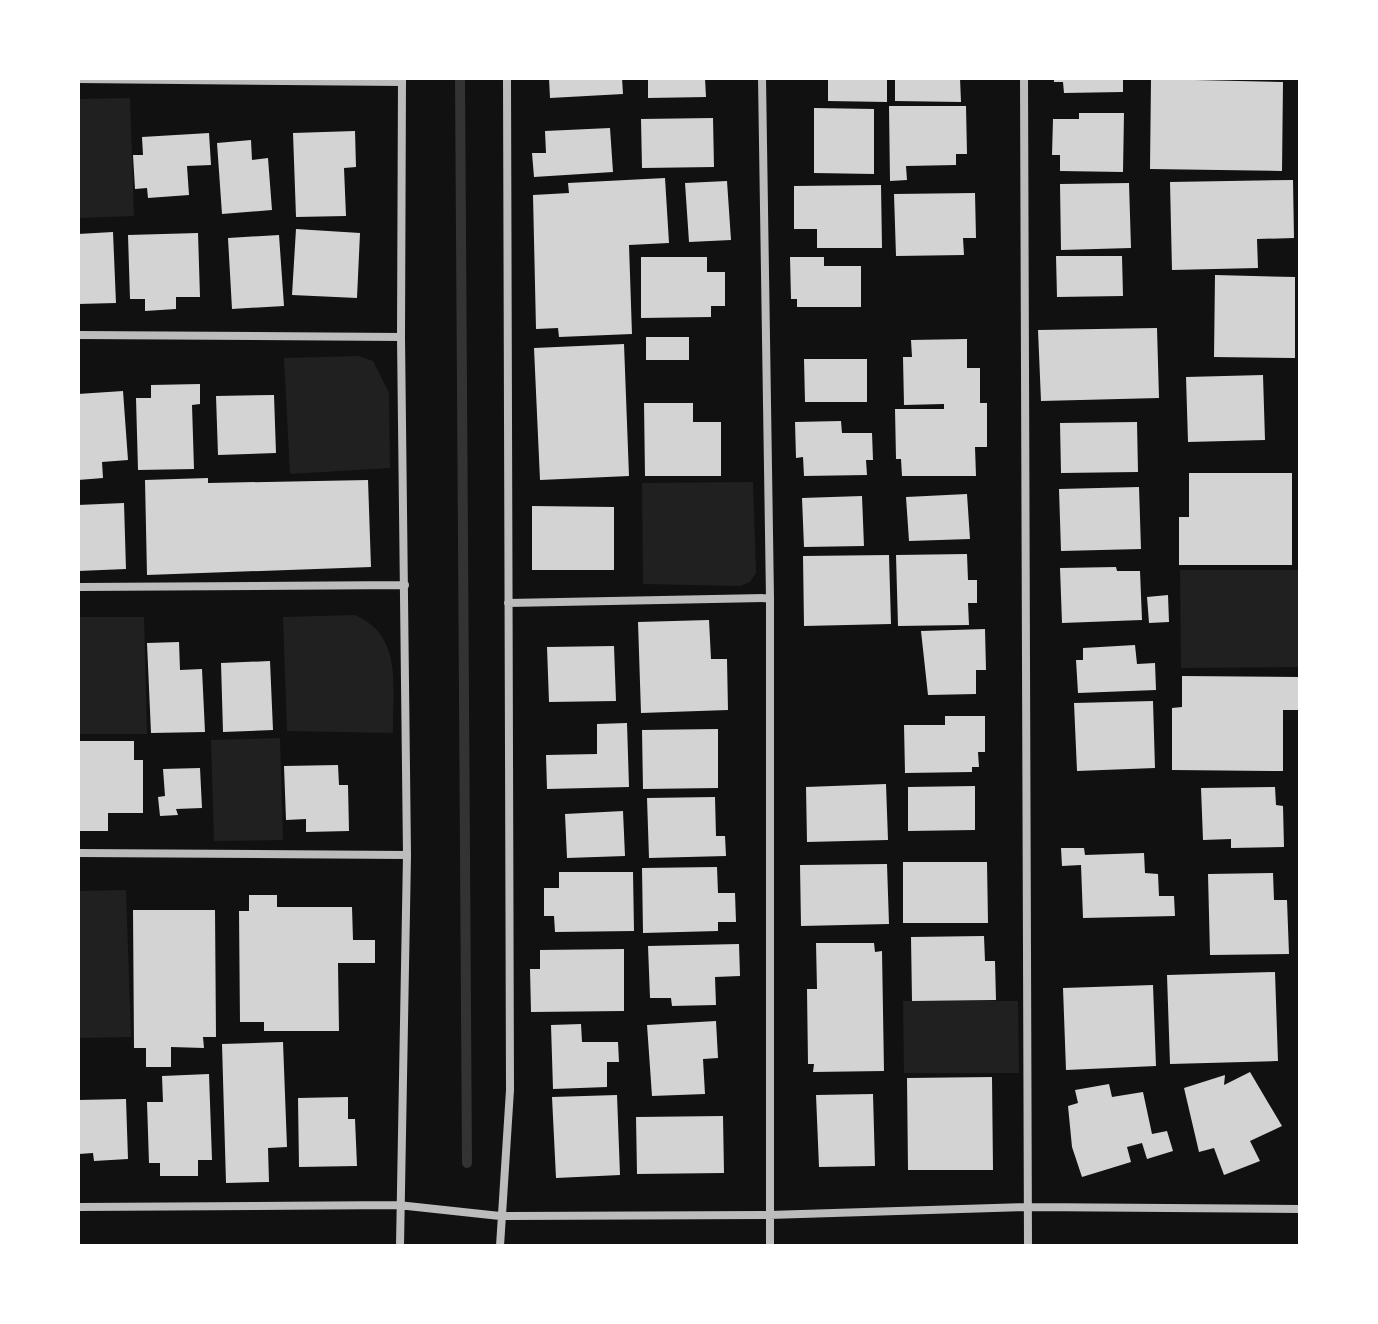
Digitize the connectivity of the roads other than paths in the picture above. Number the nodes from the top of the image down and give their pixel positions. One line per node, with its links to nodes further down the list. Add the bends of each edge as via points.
1 (507, 78): 11 (street)
2 (762, 78): 10 (street)
3 (1024, 78): 16 (street)
4 (78, 79): 5 (street)
5 (402, 80): 7 (street)
6 (78, 335): 7 (street)
7 (401, 337): 8 (street)
8 (405, 585): 9 (street); 13 (street)
9 (78, 587)
10 (770, 598): 11 (street); 18 (street)
11 (508, 603): 19 (street, via 510,1090)
12 (78, 853): 13 (street)
13 (407, 855): 14 (street)
14 (398, 1205): 15 (street); 19 (street); 20 (street)
15 (78, 1207)
16 (1028, 1207): 17 (street); 18 (street); 23 (street)
17 (1300, 1209)
18 (769, 1215): 19 (street); 22 (street)
19 (500, 1216): 21 (street)
20 (400, 1246)
21 (500, 1246)
22 (770, 1246)
23 (1028, 1246)

